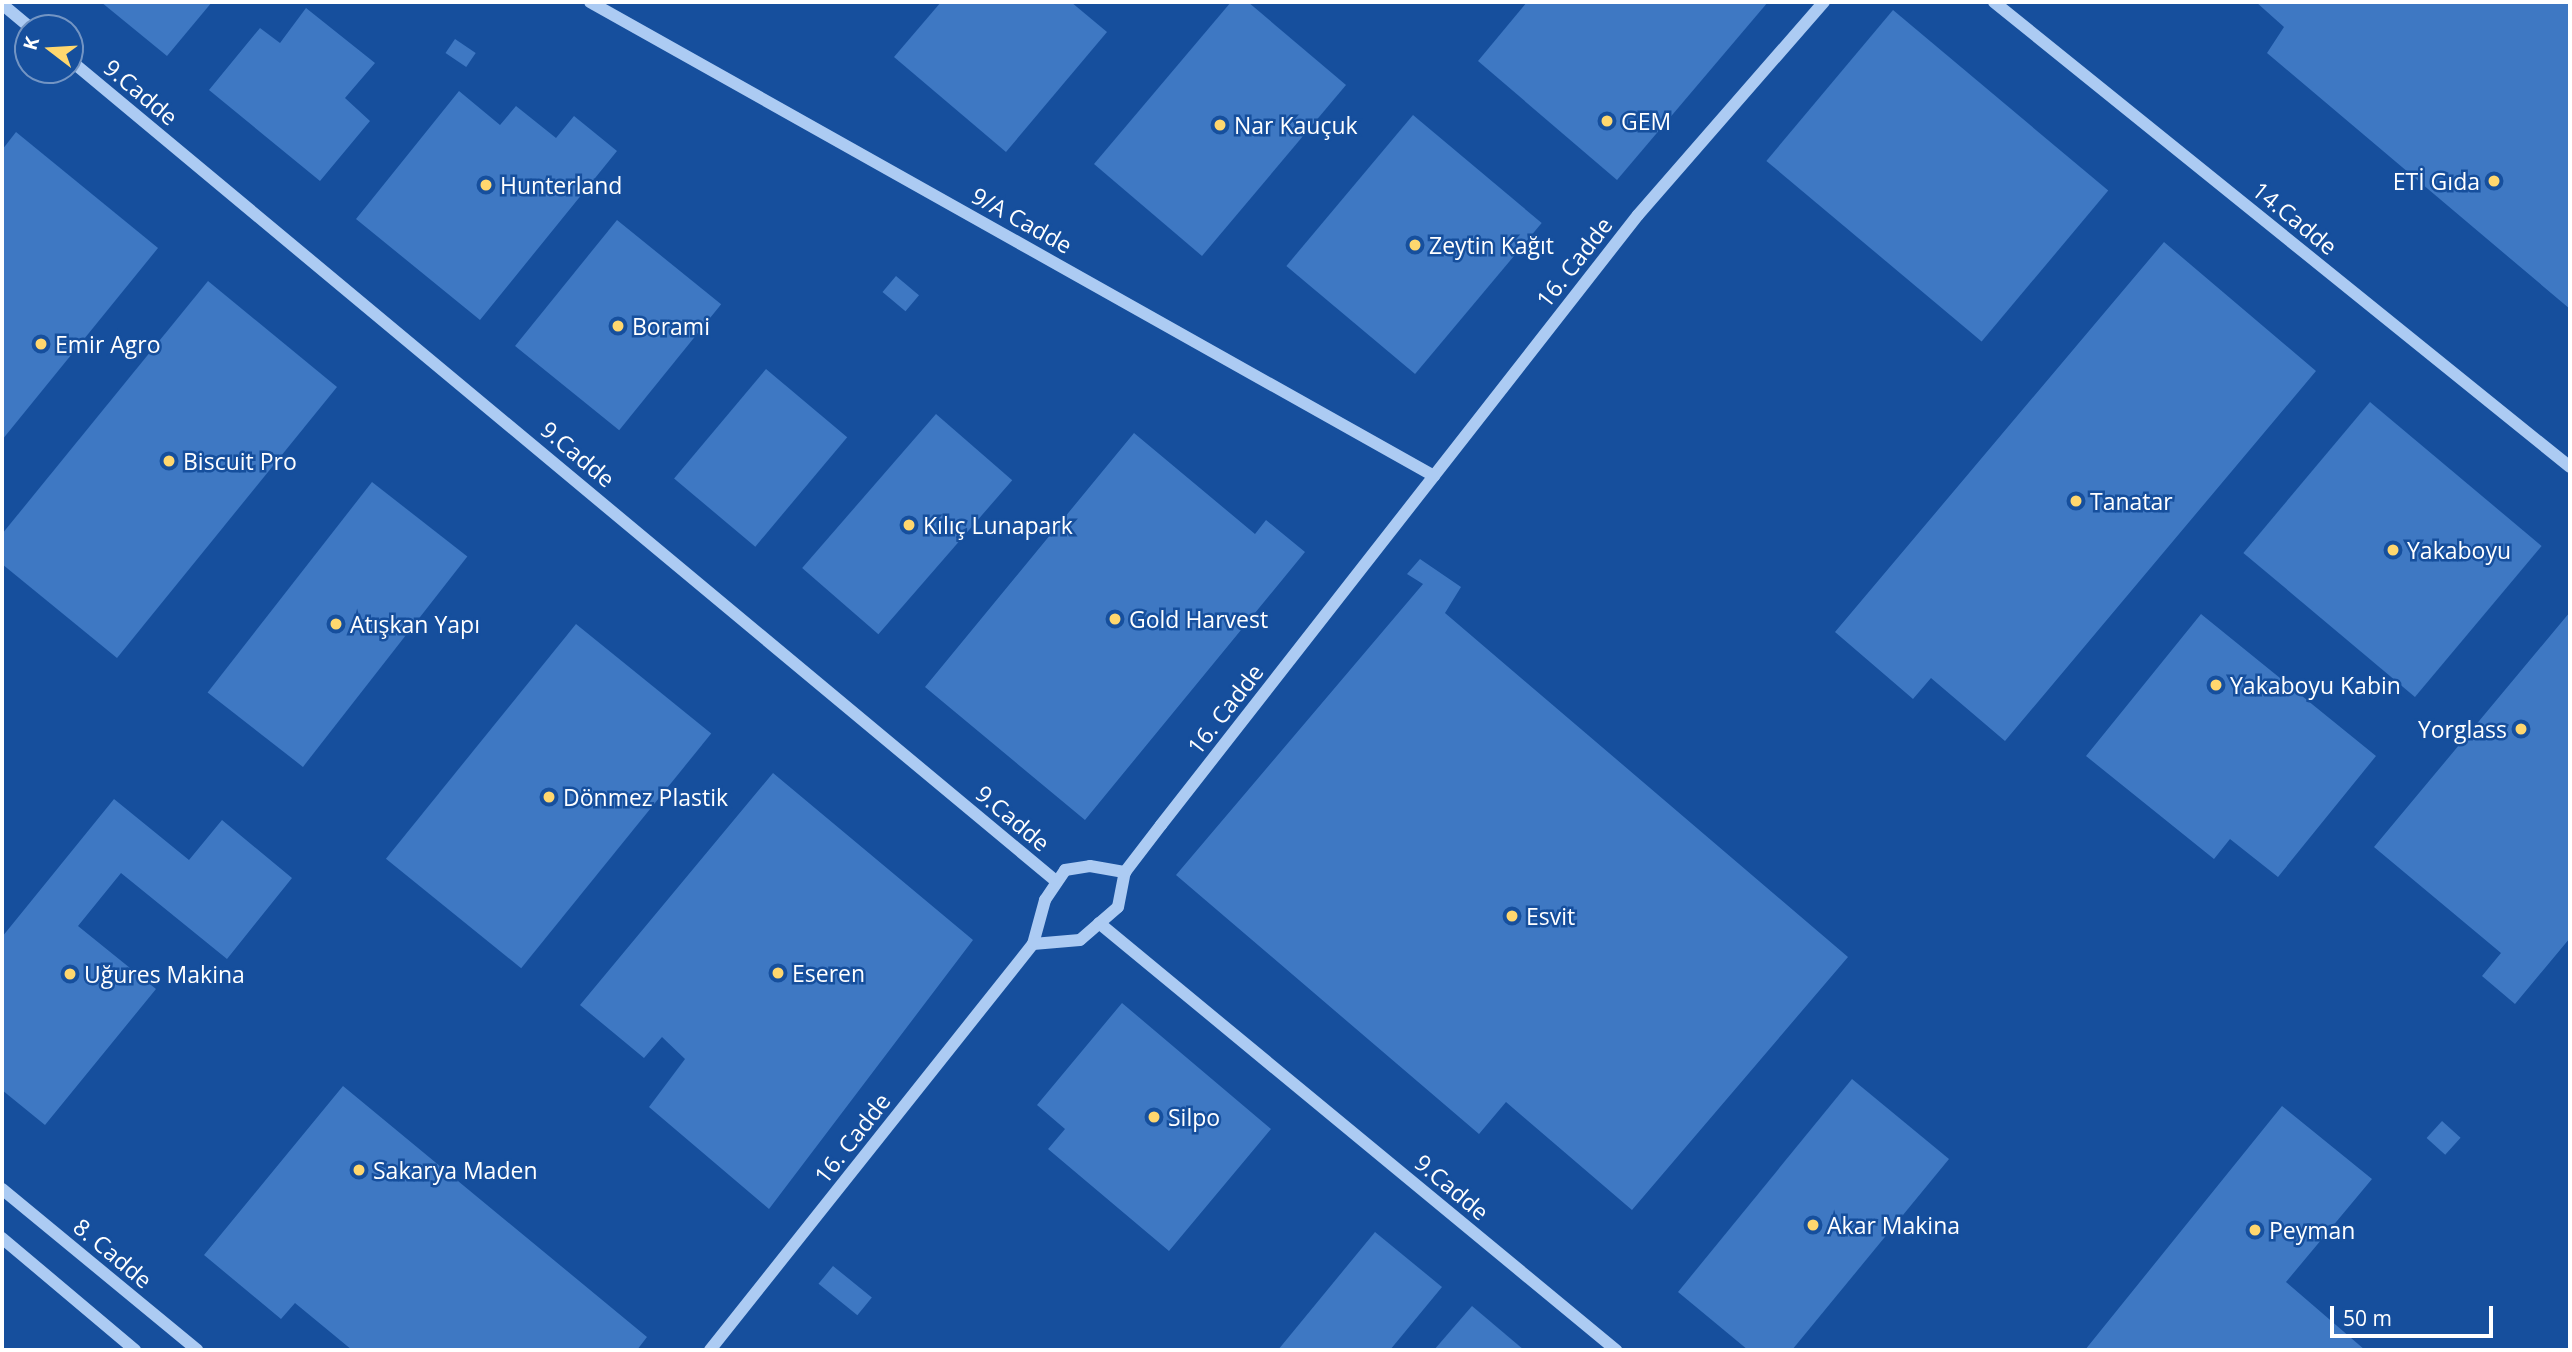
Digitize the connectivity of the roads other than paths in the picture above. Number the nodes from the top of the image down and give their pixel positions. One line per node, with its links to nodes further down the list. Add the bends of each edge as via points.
1 (590, 2): 6 (street, 9/A Cadde)
2 (1824, 2): 6 (street, 16. Cadde, via 1638,215)
3 (1994, 2): 5 (street, 14.Cadde)
4 (84, 72): 8 (street, 9.Cadde)
5 (2570, 467)
6 (1434, 476): 7 (street, 16. Cadde)
7 (1125, 872): 8 (street, via 1090,866 1065,870); 9 (street, 16. Cadde, via 1118,907)
8 (1057, 882): 10 (street, via 1045,900)
9 (1099, 923): 10 (street, 16. Cadde, via 1080,940); 16 (street, 9.Cadde)
10 (1033, 944): 15 (street, 16. Cadde)
11 (2, 1189): 14 (street, 8. Cadde)
12 (2, 1238): 13 (street)
13 (135, 1350)
14 (197, 1350)
15 (710, 1350)
16 (1616, 1350)

